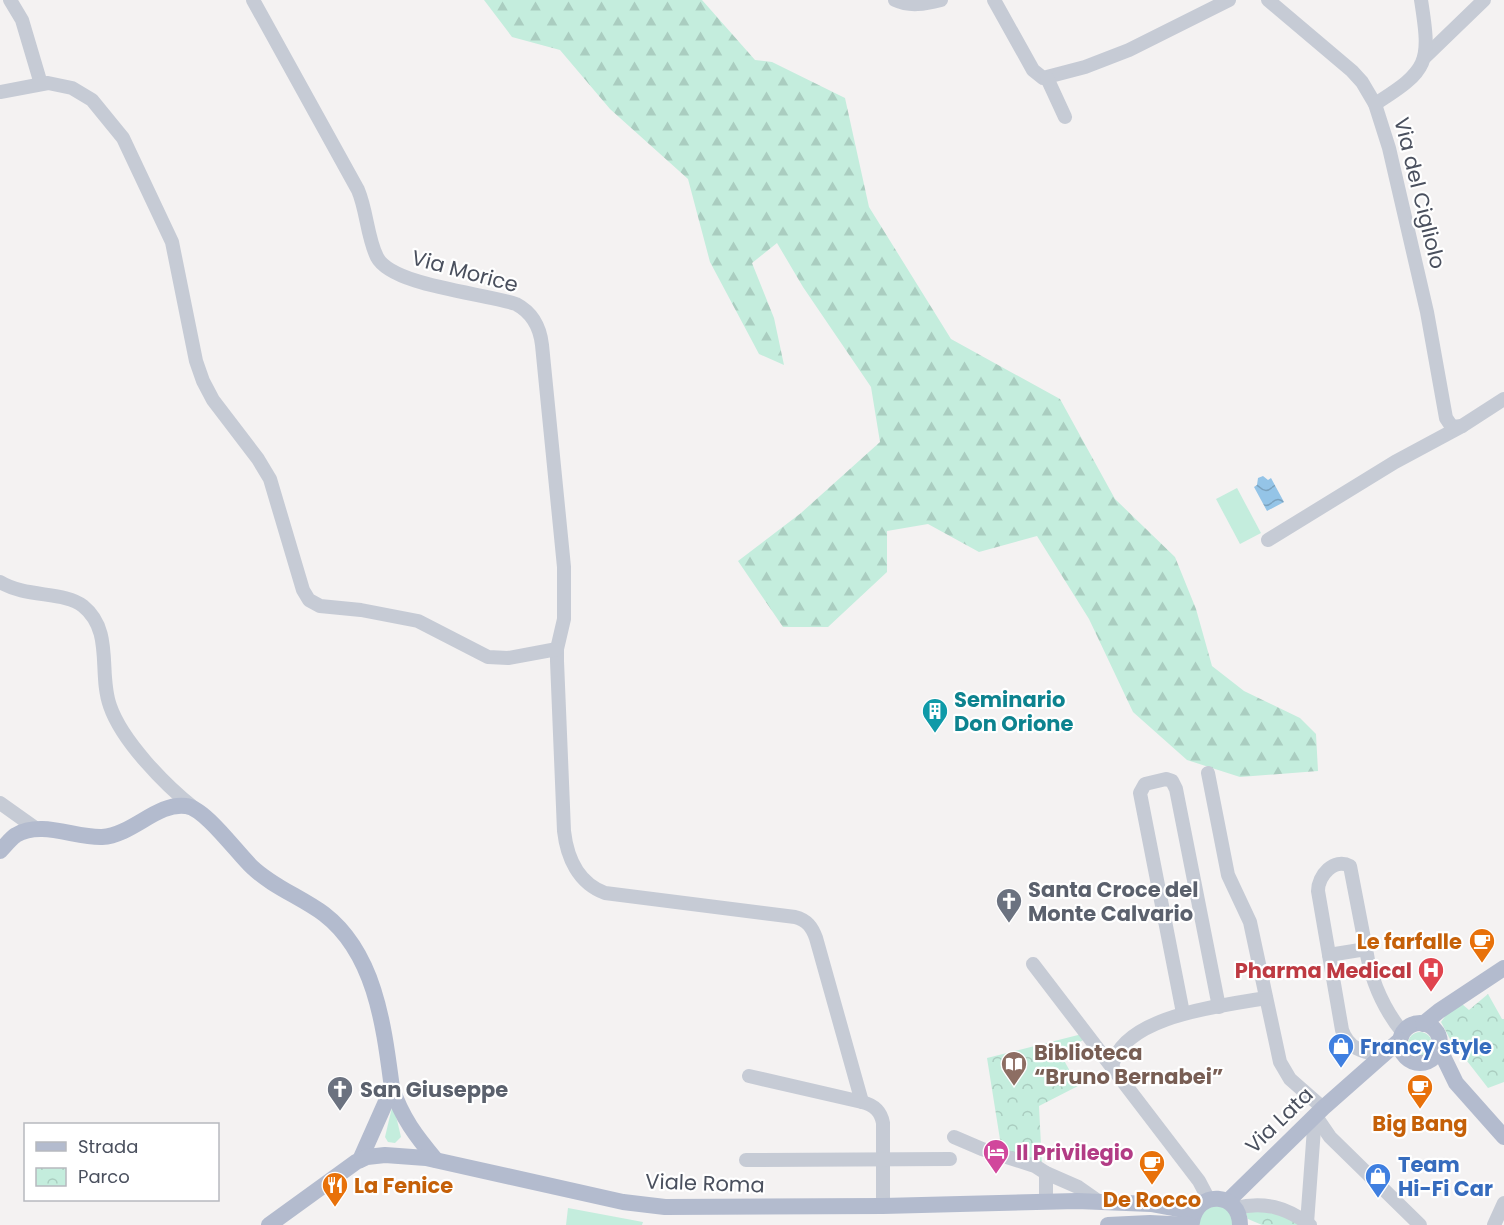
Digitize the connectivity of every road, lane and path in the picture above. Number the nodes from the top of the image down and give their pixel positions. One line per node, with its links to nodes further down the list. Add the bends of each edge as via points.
1 (10, 0): 12 (street, via 22,20)
2 (253, 0): 20 (street, Via Morice, via 358,190 382,265 403,277 516,304 536,322 542,345 564,567 564,619)
3 (895, 0): 4 (street, via 916,4)
4 (941, 0)
5 (994, 0): 11 (street, via 1033,70)
6 (1229, 0): 11 (street, via 1129,50)
7 (1268, 0): 14 (street, Via del Cigliolo, via 1352,71)
8 (1421, 0): 10 (street)
9 (1484, 0): 10 (street)
10 (1425, 57): 14 (street, via 1414,77)
11 (1047, 78): 15 (street)
12 (41, 84): 13 (street); 20 (street, via 60,84 86,95 114,125 130,150 174,249 202,381 270,479 309,600 322,607 365,610 418,621 492,658)
13 (0, 92)
14 (1375, 104): 17 (street, Via del Cigliolo, via 1425,302 1446,418 1452,427)
15 (1065, 117)
16 (1504, 399): 17 (street)
17 (1462, 426): 18 (street)
18 (1268, 540)
19 (0, 582): 23 (street, via 24,592 72,600 89,612 103,641 106,691 116,720 162,781)
20 (557, 649): 43 (street, Via Morice, via 564,831 567,850 577,870 592,887 605,893 806,921 816,938)
21 (1208, 774): 30 (street, via 1227,870 1249,917)
22 (0, 803): 24 (street)
23 (196, 810): 24 (main road, via 185,805 168,808 108,836); 42 (main road, via 256,870 326,916 352,945 368,976 379,1011)
24 (38, 830): 25 (main road, via 20,834)
25 (0, 851)
26 (1366, 949): 27 (street); 27 (street, via 1345,863 1330,868 1318,886); 34 (street, via 1382,1002)
27 (1329, 955): 36 (street, via 1345,1037 1360,1051)
28 (1033, 964): 38 (street)
29 (1504, 968): 33 (main road, via 1446,1006)
30 (1266, 998): 31 (street); 44 (street, via 1284,1071)
31 (1219, 1007): 32 (street); 32 (street, via 1176,789 1172,781 1164,779 1144,784 1140,793)
32 (1183, 1014): 38 (street, via 1162,1020 1126,1041)
33 (1429, 1028): 34 (main road, via 1409,1027); 35 (main road, via 1440,1040)
34 (1402, 1037): 36 (main road, Via Lata); 37 (main road, via 1402,1053)
35 (1439, 1048): 37 (main road, via 1434,1058); 41 (main road)
36 (1383, 1056): 39 (main road, Via Lata)
37 (1418, 1063): 39 (main road, Via Lata, via 1389,1065); 41 (main road)
38 (1112, 1066): 56 (street, via 1199,1181)
39 (1363, 1073): 44 (main road, Via Lata)
40 (749, 1076): 43 (street)
41 (1456, 1083): 48 (main road)
42 (392, 1088): 45 (main road); 46 (main road)
43 (862, 1102): 50 (street, via 875,1107 881,1115)
44 (1319, 1112): 61 (main road, Via Lata); 63 (street); 66 (street, via 1330,1137)
45 (376, 1125): 49 (main road, via 384,1144); 52 (main road)
46 (409, 1126): 49 (main road, via 406,1144); 53 (main road)
47 (954, 1137): 55 (street)
48 (1504, 1137)
49 (395, 1155): 52 (main road, Viale Roma); 53 (main road, Viale Roma)
50 (884, 1159): 51 (street); 54 (street); 59 (street)
51 (950, 1159)
52 (360, 1160): 64 (main road, Viale Roma)
53 (436, 1160): 59 (main road, Viale Roma, via 654,1206)
54 (746, 1160)
55 (1046, 1173): 57 (street); 58 (street)
56 (1209, 1200): 61 (main road, via 1218,1198); 62 (main road, via 1200,1204)
57 (1046, 1201): 58 (main road, Viale Roma); 59 (main road, Viale Roma)
58 (1098, 1201): 62 (main road, Viale Roma, via 1167,1206)
59 (884, 1206)
60 (1503, 1206): 67 (street)
61 (1238, 1215): 63 (street, via 1252,1205 1274,1206)
62 (1192, 1221): 65 (main road)
63 (1309, 1224)
64 (269, 1225)
65 (1108, 1225)
66 (1420, 1225)
67 (1494, 1225)

